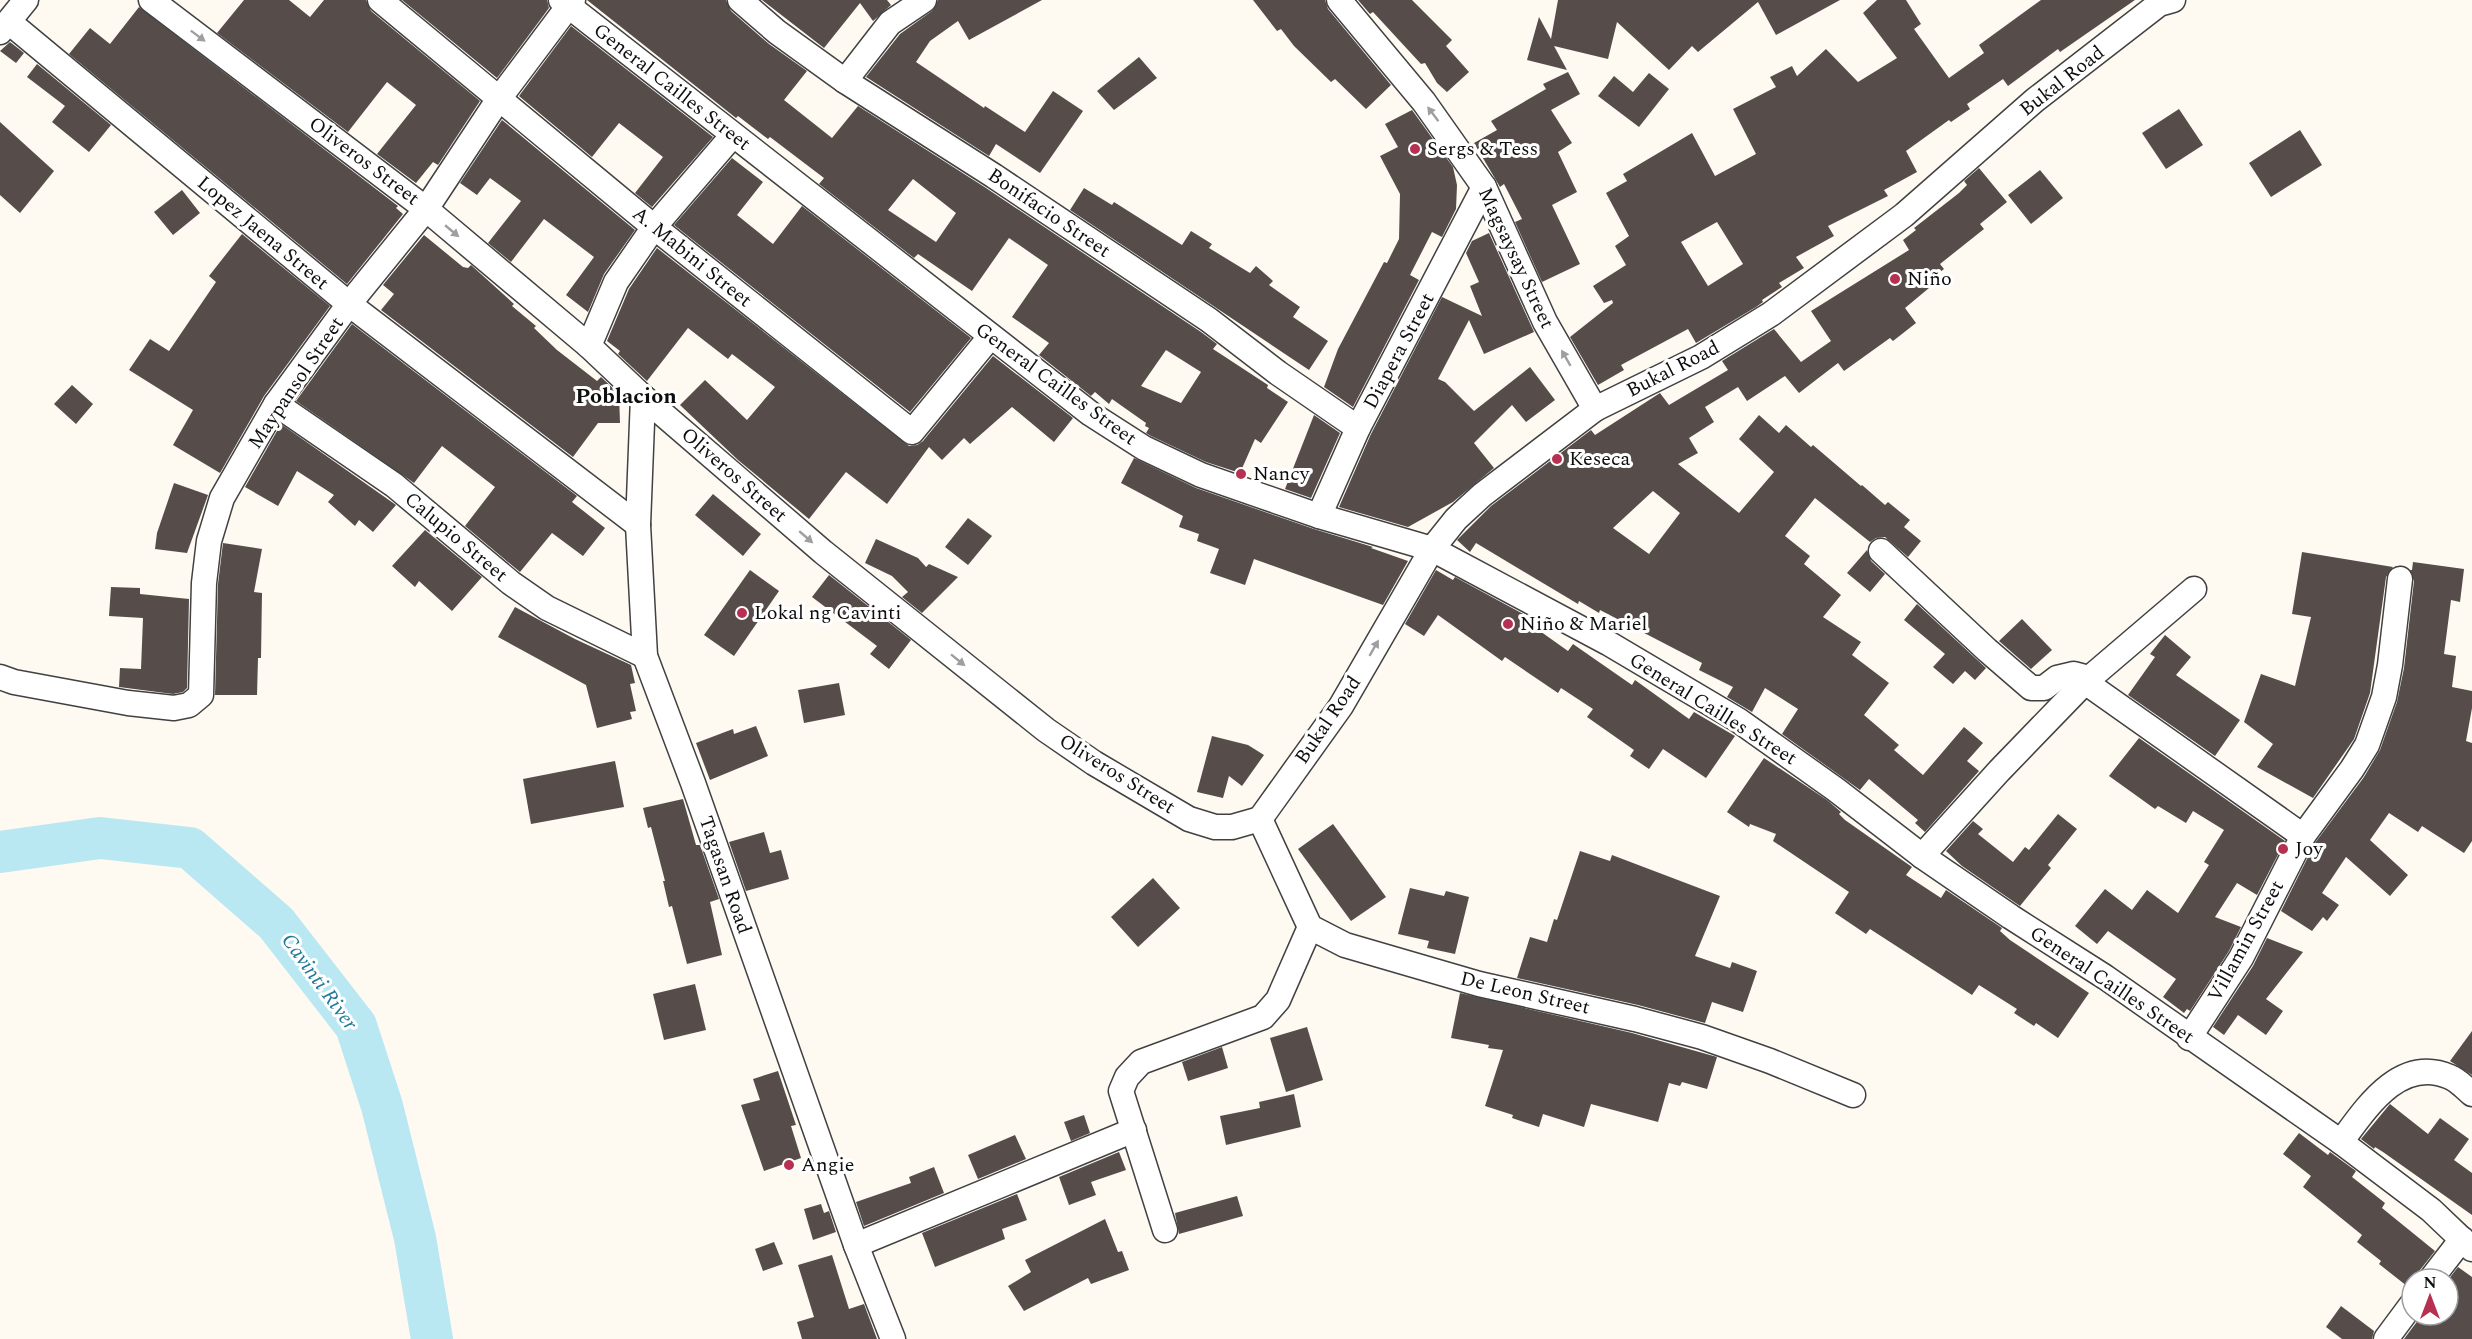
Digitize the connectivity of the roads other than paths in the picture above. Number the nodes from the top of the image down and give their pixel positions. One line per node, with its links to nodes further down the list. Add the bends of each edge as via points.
1 (26, 0): 9 (street)
2 (151, 0): 14 (street, Oliveros Street, one-way to 14)
3 (380, 0): 11 (street, A. Mabini Street)
4 (740, 0): 10 (street, Bonifacio Street)
5 (924, 0): 10 (street, via 890,23)
6 (1339, 0): 13 (street, Magsaysay Street, one-way to 6, via 1424,102)
7 (2162, 1): 21 (street, Bukal Road, via 2035,100 1904,215 1771,314 1701,357)
8 (568, 2): 11 (street, Maypansol Street); 12 (street, General Cailles Street)
9 (4, 27): 16 (street, Lopez Jaena Street)
10 (845, 81): 22 (street, Bonifacio Street, via 1189,307)
11 (498, 99): 14 (street, Maypansol Street); 15 (street, A. Mabini Street)
12 (733, 135): 15 (street); 17 (street, General Cailles Street)
13 (1484, 187): 21 (street, Magsaysay Street, one-way to 13, via 1545,322); 22 (street, Diapera Street)
14 (426, 209): 16 (street, Maypansol Street); 18 (street, Oliveros Street, one-way to 18)
15 (654, 228): 17 (street, A. Mabini Street, via 912,432); 18 (street, via 616,282)
16 (349, 304): 20 (street, Maypansol Street); 24 (street, Lopez Jaena Street)
17 (990, 337): 23 (street, General Cailles Street, via 1091,414 1144,448 1201,475)
18 (589, 346): 19 (street, Oliveros Street)
19 (644, 397): 24 (street, Tagasan Road); 32 (street, Oliveros Street, one-way to 32, via 823,552 1046,730 1094,763 1189,819 1215,827)
20 (276, 404): 29 (street, Calupio Street, via 394,485 511,583 547,608); 30 (street, Maypansol Street, via 222,498 209,541 201,695 189,705 174,708 128,703)
21 (1595, 409): 25 (street, Bukal Road, via 1482,495)
22 (1358, 428): 23 (street, Diapera Street)
23 (1319, 516): 25 (street, General Cailles Street)
24 (638, 525): 29 (street, Tagasan Road)
25 (1432, 549): 32 (street, Bukal Road, one-way to 25, via 1341,706); 34 (street, General Cailles Street, via 1608,643 1738,720)
26 (1881, 551): 31 (street, via 2031,688 2044,688 2057,678 2074,674)
27 (2400, 579): 33 (street, Villamin Street, via 2390,665 2377,720 2352,769)
28 (2194, 589): 31 (street)
29 (645, 656): 43 (street, Tagasan Road)
30 (0, 677)
31 (2087, 680): 33 (street); 34 (street)
32 (1260, 819): 35 (street)
33 (2303, 836): 36 (street, Villamin Street, via 2241,958)
34 (1922, 856): 36 (street, General Cailles Street, via 2105,977)
35 (1310, 927): 38 (street, De Leon Street, via 1345,945 1479,984 1702,1037); 39 (street, via 1278,1000 1263,1017 1141,1062 1127,1077 1121,1091)
36 (2189, 1038): 40 (street, General Cailles Street)
37 (2472, 1094): 40 (street, via 2451,1077 2430,1072 2400,1077 2373,1101)
38 (1853, 1095)
39 (1134, 1131): 41 (street); 43 (street)
40 (2340, 1142): 42 (street, General Cailles Street, via 2431,1210)
41 (1165, 1230)
42 (2467, 1244): 44 (street)
43 (856, 1245): 46 (street, Tagasan Road)
44 (2444, 1267)
45 (2400, 1320): 47 (street)
46 (893, 1339)
47 (2386, 1339)

